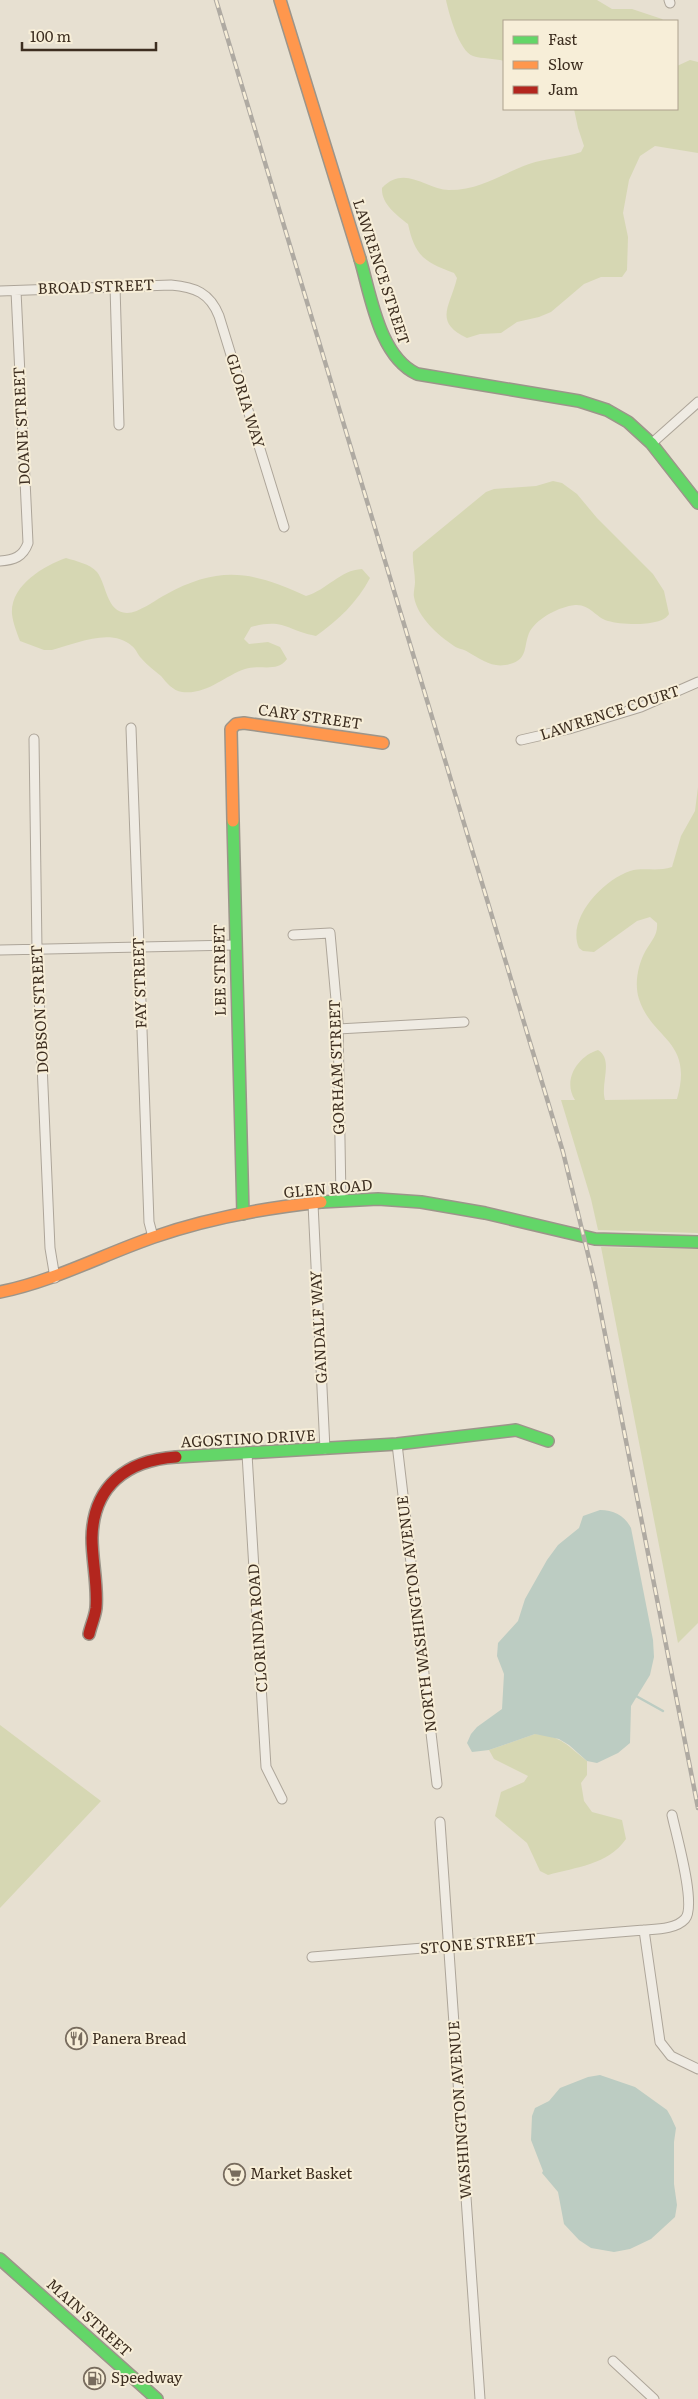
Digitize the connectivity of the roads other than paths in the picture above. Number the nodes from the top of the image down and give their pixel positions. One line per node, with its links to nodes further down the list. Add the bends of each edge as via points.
1 (280, 0): 8 (street, LAWRENCE STREET, via 381,328 398,362 411,372 428,376 600,407 623,419)
2 (115, 286): 3 (street, BROAD STREET); 4 (street, BROAD STREET); 7 (street)
3 (191, 287): 10 (street, GLORIA WAY, via 207,296 218,312)
4 (16, 290): 5 (street, BROAD STREET); 11 (street, DOANE STREET, via 28,535 26,548 16,558)
5 (0, 291)
6 (698, 402): 8 (street)
7 (119, 425)
8 (652, 444): 9 (street, LAWRENCE STREET)
9 (698, 503)
10 (284, 527)
11 (0, 561)
12 (698, 682): 16 (street, LAWRENCE COURT, via 641,707)
13 (234, 726): 17 (street, CARY STREET, via 244,723); 19 (street, LEE STREET, via 230,733)
14 (131, 728): 20 (street, FAY STREET)
15 (34, 739): 21 (street, DOBSON STREET)
16 (521, 740)
17 (383, 743)
18 (293, 935): 24 (street, GORHAM STREET, via 330,933)
19 (235, 944): 20 (street); 27 (street, LEE STREET)
20 (138, 946): 21 (street); 28 (street, FAY STREET, via 149,1222)
21 (37, 949): 22 (street); 30 (street, DOBSON STREET, via 50,1248)
22 (0, 950)
23 (464, 1022): 24 (street)
24 (338, 1029): 25 (street, GORHAM STREET)
25 (341, 1200): 26 (street, GLEN ROAD); 29 (street, GLEN ROAD, via 384,1199 428,1204 584,1237)
26 (313, 1204): 27 (street, GLEN ROAD); 34 (street, GANDALF WAY)
27 (243, 1214): 28 (street, GLEN ROAD)
28 (153, 1237): 30 (street, GLEN ROAD)
29 (698, 1242)
30 (55, 1278): 31 (street, GLEN ROAD)
31 (0, 1292)
32 (548, 1441): 33 (street, AGOSTINO DRIVE, via 516,1430)
33 (397, 1444): 34 (street, AGOSTINO DRIVE); 37 (street, NORTH WASHINGTON AVENUE)
34 (325, 1449): 35 (street, AGOSTINO DRIVE)
35 (247, 1454): 36 (street, AGOSTINO DRIVE, via 151,1460 130,1468 111,1483 98,1503 92,1526 96,1604); 38 (street, CLORINDA ROAD, via 266,1767)
36 (89, 1634)
37 (437, 1784)
38 (282, 1799)
39 (672, 1815): 41 (street, STONE STREET, via 686,1880 688,1913 677,1924)
40 (440, 1822): 42 (street, WASHINGTON AVENUE)
41 (644, 1930): 42 (street, STONE STREET); 44 (street, via 660,2042 670,2056)
42 (448, 1946): 43 (street, STONE STREET); 48 (street, WASHINGTON AVENUE)
43 (312, 1957)
44 (698, 2069)
45 (0, 2259): 47 (street, MAIN STREET)
46 (613, 2361): 49 (street)
47 (157, 2399)
48 (480, 2399)
49 (654, 2399)

